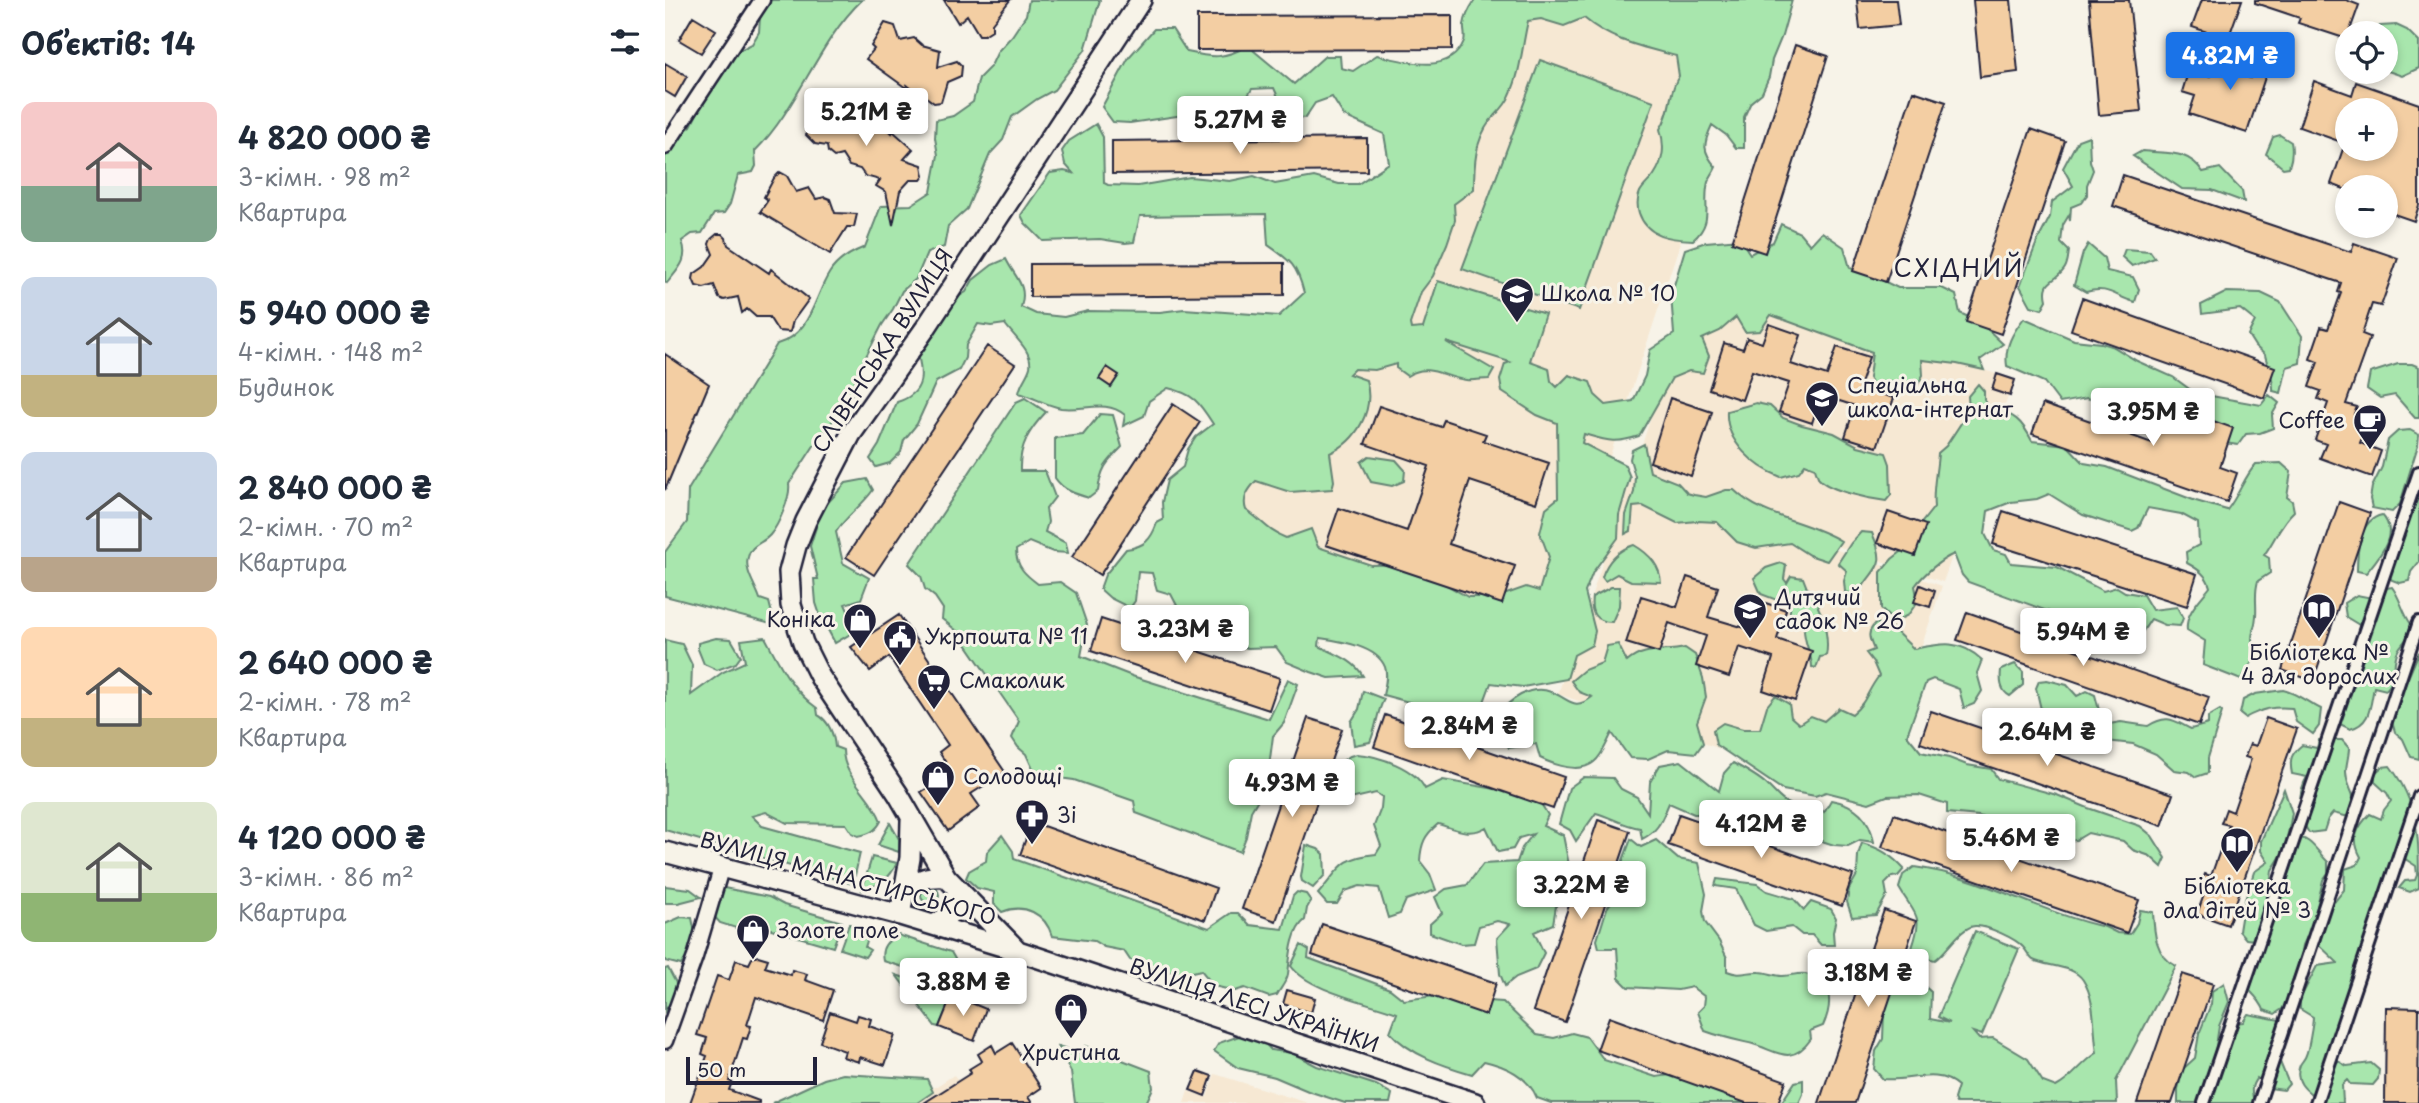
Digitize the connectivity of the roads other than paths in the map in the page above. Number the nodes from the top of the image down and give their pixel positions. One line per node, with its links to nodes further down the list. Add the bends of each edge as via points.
1 (762, 0): 3 (street)
2 (1141, 0): 7 (main road, СЛІВЕНСЬКА ВУЛИЦЯ, via 851,434 796,546 789,572 790,594 803,643)
3 (665, 147)
4 (2419, 472): 17 (street)
5 (2419, 622): 18 (street)
6 (2419, 796): 19 (street)
7 (911, 820): 10 (main road, СЛІВЕНСЬКА ВУЛИЦЯ); 11 (main road, СЛІВЕНСЬКА ВУЛИЦЯ)
8 (665, 852): 9 (main road, ВУЛИЦЯ МАНАСТИРСЬКОГО)
9 (721, 869): 12 (main road, ВУЛИЦЯ МАНАСТИРСЬКОГО); 15 (street)
10 (951, 884): 11 (main road, via 934,876 915,881); 13 (main road, via 957,902 947,919); 14 (main road, СЛІВЕНСЬКА ВУЛИЦЯ)
11 (906, 891): 12 (main road, СЛІВЕНСЬКА ВУЛИЦЯ)
12 (900, 915): 13 (main road, ВУЛИЦЯ МАНАСТИРСЬКОГО)
13 (933, 925): 14 (main road, ВУЛИЦЯ МАНАСТИРСЬКОГО)
14 (1019, 951): 16 (main road, ВУЛИЦЯ ЛЕСІ УКРАЇНКИ)
15 (665, 1041)
16 (1475, 1103)
17 (2204, 1103)
18 (2259, 1103)
19 (2316, 1103)

